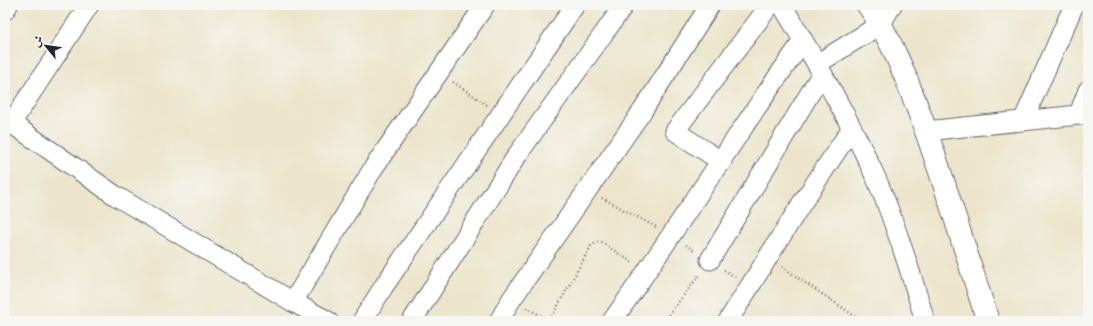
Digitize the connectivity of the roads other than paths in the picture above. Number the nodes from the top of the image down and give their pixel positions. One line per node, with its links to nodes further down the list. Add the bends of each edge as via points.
1 (8, 5): 12 (street)
2 (89, 5): 18 (street)
3 (485, 5): 24 (street, via 374,167)
4 (575, 5): 26 (street)
5 (624, 5): 27 (street, via 518,154)
6 (710, 5): 28 (street, via 643,110)
7 (770, 5): 22 (street, via 675,131)
8 (782, 5): 14 (street)
9 (868, 5): 13 (main road)
10 (892, 5): 13 (street)
11 (1074, 5): 19 (street)
12 (5, 10)
13 (881, 24): 15 (street); 21 (main road, via 899,59)
14 (803, 41): 15 (street); 22 (street)
15 (820, 68): 20 (street); 23 (street)
16 (1088, 90): 17 (street)
17 (1083, 114): 19 (street)
18 (8, 121): 24 (street, via 116,196)
19 (1023, 121): 21 (street)
20 (852, 128): 30 (street); 31 (street, via 886,203 908,261)
21 (926, 132): 32 (main road)
22 (722, 162): 29 (street)
23 (710, 260)
24 (292, 302): 25 (street)
25 (328, 321)
26 (362, 321)
27 (412, 321)
28 (499, 321)
29 (612, 321)
30 (728, 321)
31 (925, 321)
32 (988, 321)

